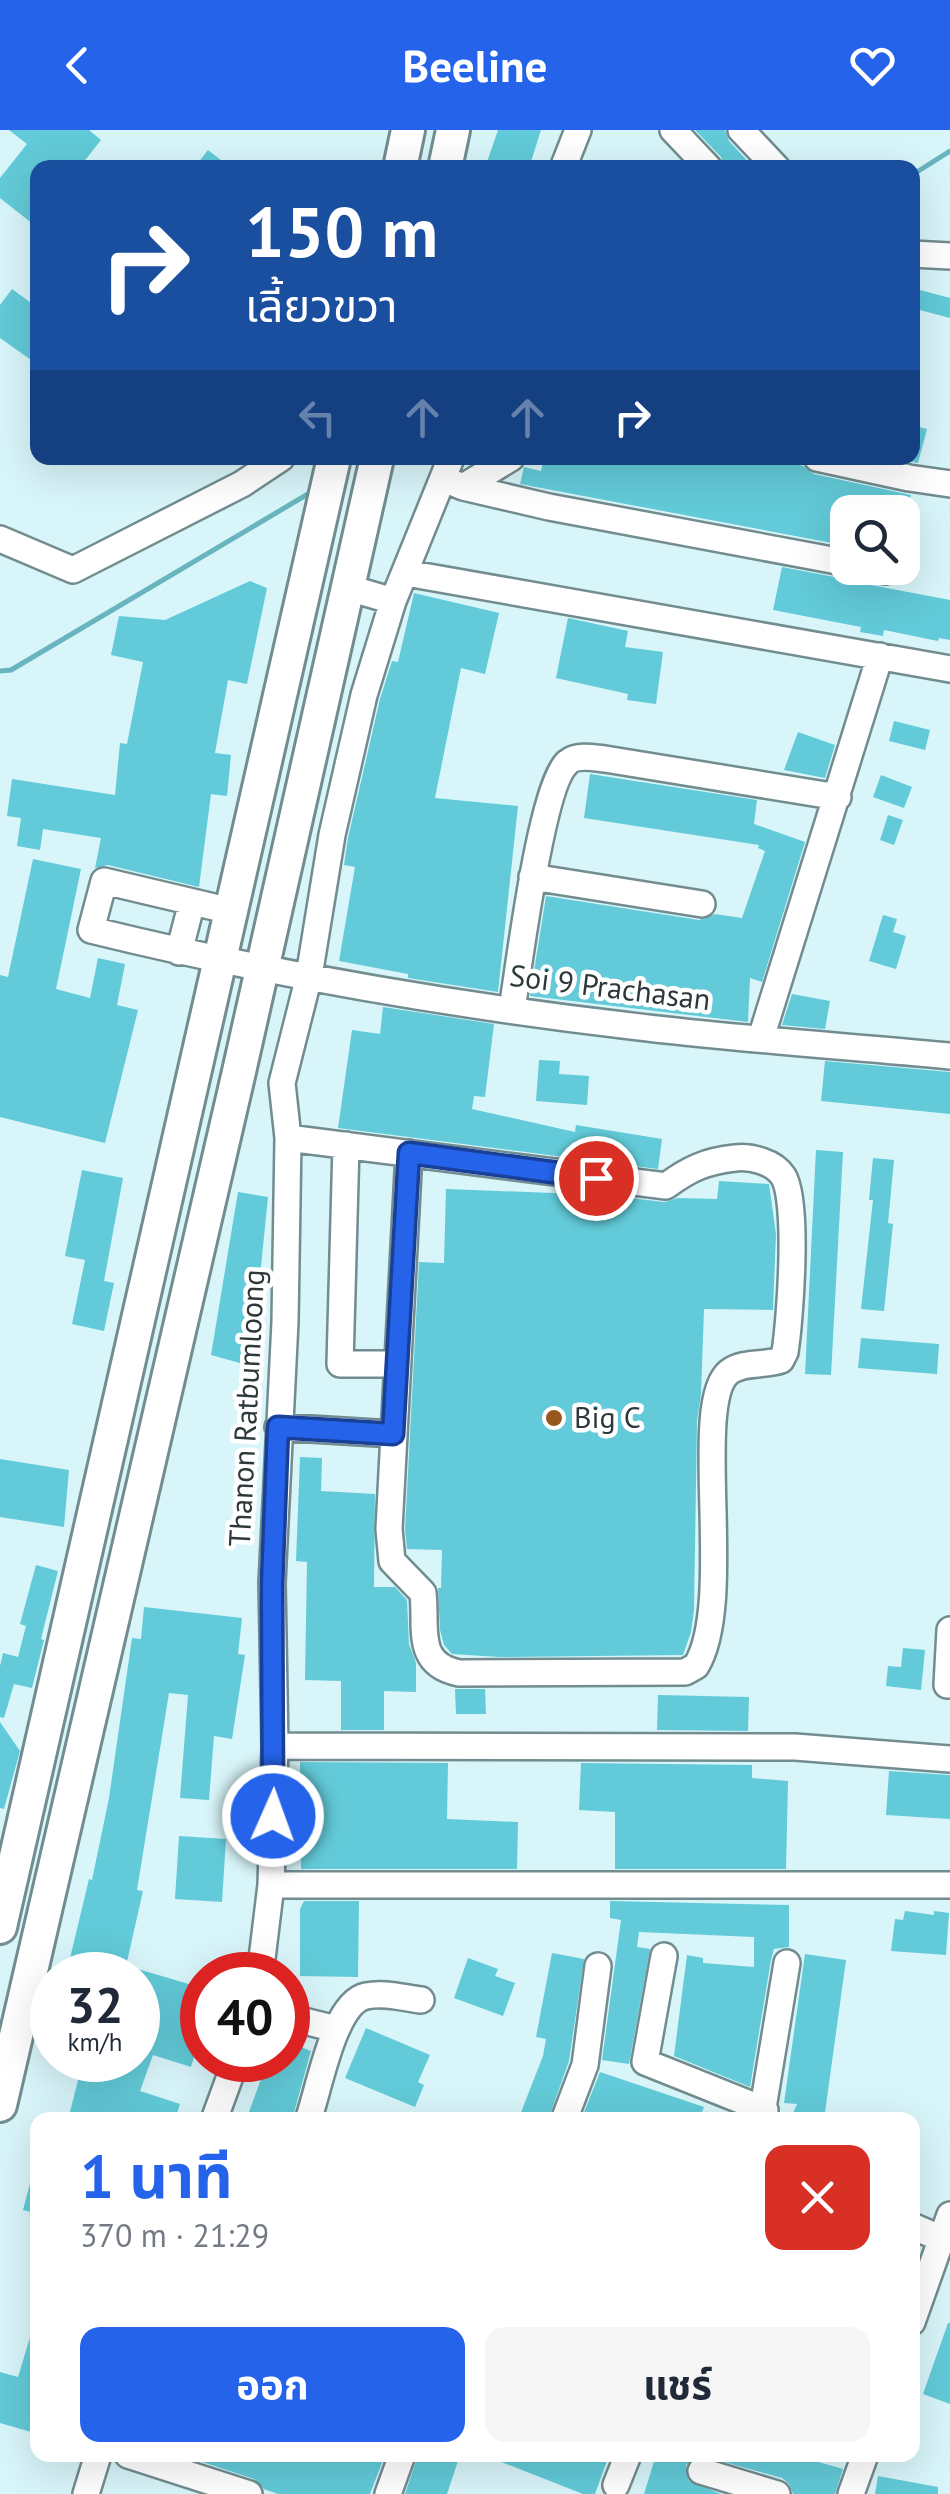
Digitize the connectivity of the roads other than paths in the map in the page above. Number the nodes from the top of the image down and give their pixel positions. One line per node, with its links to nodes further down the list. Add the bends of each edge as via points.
1 (408, 130): 6 (main road)
2 (453, 130): 7 (main road)
3 (578, 130): 8 (street)
4 (672, 130): 9 (street)
5 (741, 130): 10 (street)
6 (402, 160)
7 (447, 160)
8 (566, 160)
9 (701, 160)
10 (769, 160)
11 (920, 254): 12 (street)
12 (950, 256)
13 (270, 465): 20 (street, via 73,570)
14 (332, 465): 35 (main road)
15 (376, 465): 23 (main road)
16 (485, 465): 18 (street)
17 (849, 465): 19 (street)
18 (452, 474): 21 (street, via 548,507); 22 (street)
19 (950, 484)
20 (0, 539)
21 (830, 561)
22 (406, 573): 24 (street); 25 (street)
23 (352, 576): 24 (street); 27 (main road)
24 (393, 600): 28 (street)
25 (880, 656): 26 (street); 29 (street)
26 (950, 669)
27 (327, 687): 28 (street); 30 (main road)
28 (364, 695): 31 (street)
29 (838, 797): 32 (street, via 576,758 560,772); 41 (street)
30 (295, 827): 31 (street); 38 (main road)
31 (332, 834): 39 (street)
32 (532, 876): 34 (street); 40 (street)
33 (192, 902): 35 (street); 36 (street); 36 (street, Soi 9 Prachasan, via 104,881 91,930)
34 (702, 904)
35 (231, 911): 37 (main road)
36 (178, 952): 37 (street, Soi 9 Prachasan)
37 (219, 961): 38 (street, Soi 9 Prachasan); 55 (main road)
38 (263, 968): 39 (street, Soi 9 Prachasan); 43 (main road)
39 (309, 976): 40 (street, Soi 9 Prachasan); 44 (street)
40 (512, 1009): 41 (street, Soi 9 Prachasan)
41 (760, 1038): 42 (street, Soi 9 Prachasan)
42 (950, 1056)
43 (238, 1076): 44 (street); 67 (main road)
44 (282, 1084): 45 (street, Thanon Ratbumloong)
45 (288, 1138): 46 (street); 49 (street, Thanon Ratbumloong)
46 (346, 1145): 47 (street); 48 (street, via 340,1364)
47 (409, 1153): 48 (street); 50 (street, via 666,1186 708,1161 760,1161 782,1175 790,1192 792,1265 781,1360 744,1365 720,1382 712,1450 716,1578 710,1631 696,1666 684,1672 444,1670 426,1649 423,1593 392,1561)
48 (397, 1364): 50 (street)
49 (278, 1427): 50 (street); 53 (street, Thanon Ratbumloong)
50 (393, 1434)
51 (950, 1630): 52 (street)
52 (947, 1686)
53 (275, 1746): 54 (street, via 794,1747); 56 (street, Thanon Ratbumloong)
54 (950, 1759)
55 (7, 1866): 58 (main road)
56 (271, 1885): 57 (street); 59 (street, Thanon Ratbumloong)
57 (950, 1885)
58 (0, 1927)
59 (263, 1952)
60 (664, 1956): 71 (street, via 645,2062)
61 (788, 1962): 72 (street)
62 (598, 1966): 70 (street, via 585,2066)
63 (421, 2000): 65 (street, via 366,1996 345,2010)
64 (310, 2023): 65 (street)
65 (336, 2028): 69 (street)
66 (228, 2082): 68 (street)
67 (0, 2104)
68 (217, 2112)
69 (310, 2112)
70 (567, 2112)
71 (756, 2112)
72 (763, 2112)
73 (920, 2231): 74 (street)
74 (944, 2246): 75 (street)
75 (920, 2303)
76 (96, 2462): 83 (street)
77 (150, 2462): 84 (street)
78 (399, 2462): 85 (street)
79 (625, 2462): 82 (street)
80 (862, 2462): 87 (street)
81 (701, 2471): 86 (street)
82 (616, 2484)
83 (86, 2494)
84 (248, 2494)
85 (388, 2494)
86 (776, 2494)
87 (851, 2494)

